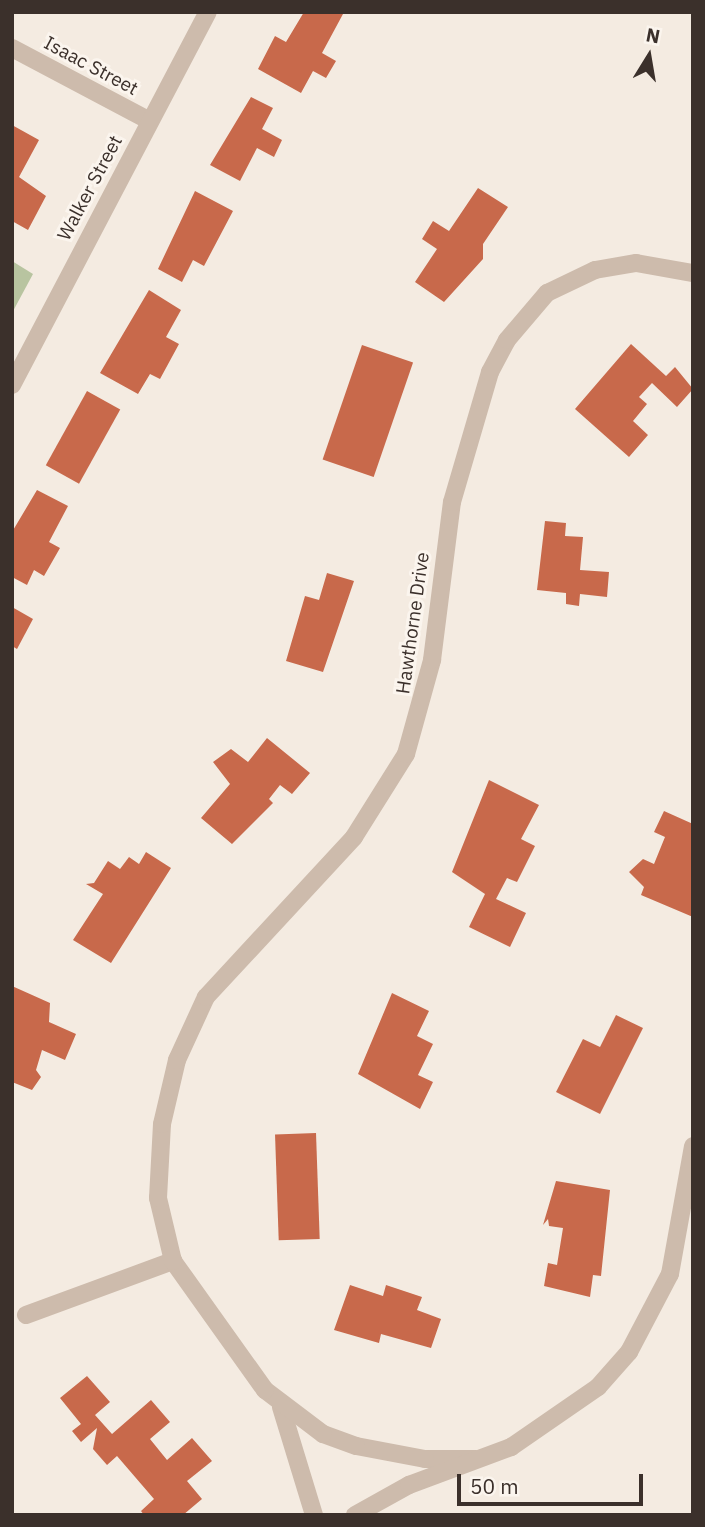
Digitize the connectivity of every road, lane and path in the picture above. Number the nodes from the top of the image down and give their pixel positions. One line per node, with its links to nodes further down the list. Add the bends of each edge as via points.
1 (208, 12): 3 (street, Walker Street)
2 (12, 48): 3 (street, Isaac Street)
3 (150, 121): 5 (street, Walker Street)
4 (693, 273): 7 (street, Hawthorne Drive, via 636,263 595,270 547,293 507,340 490,372 452,502 432,660 406,754 354,837 206,997 177,1060 157,1173)
5 (12, 385)
6 (693, 1146): 10 (street, Hawthorne Drive, via 670,1274 629,1352 590,1394 546,1428)
7 (173, 1261): 8 (street); 9 (street, Hawthorne Drive, via 220,1335)
8 (26, 1315)
9 (281, 1407): 10 (street, Hawthorne Drive, via 323,1434 389,1454); 11 (street, Hawthorne Drive)
10 (476, 1459): 12 (street, Hawthorne Drive)
11 (314, 1515)
12 (355, 1515)

